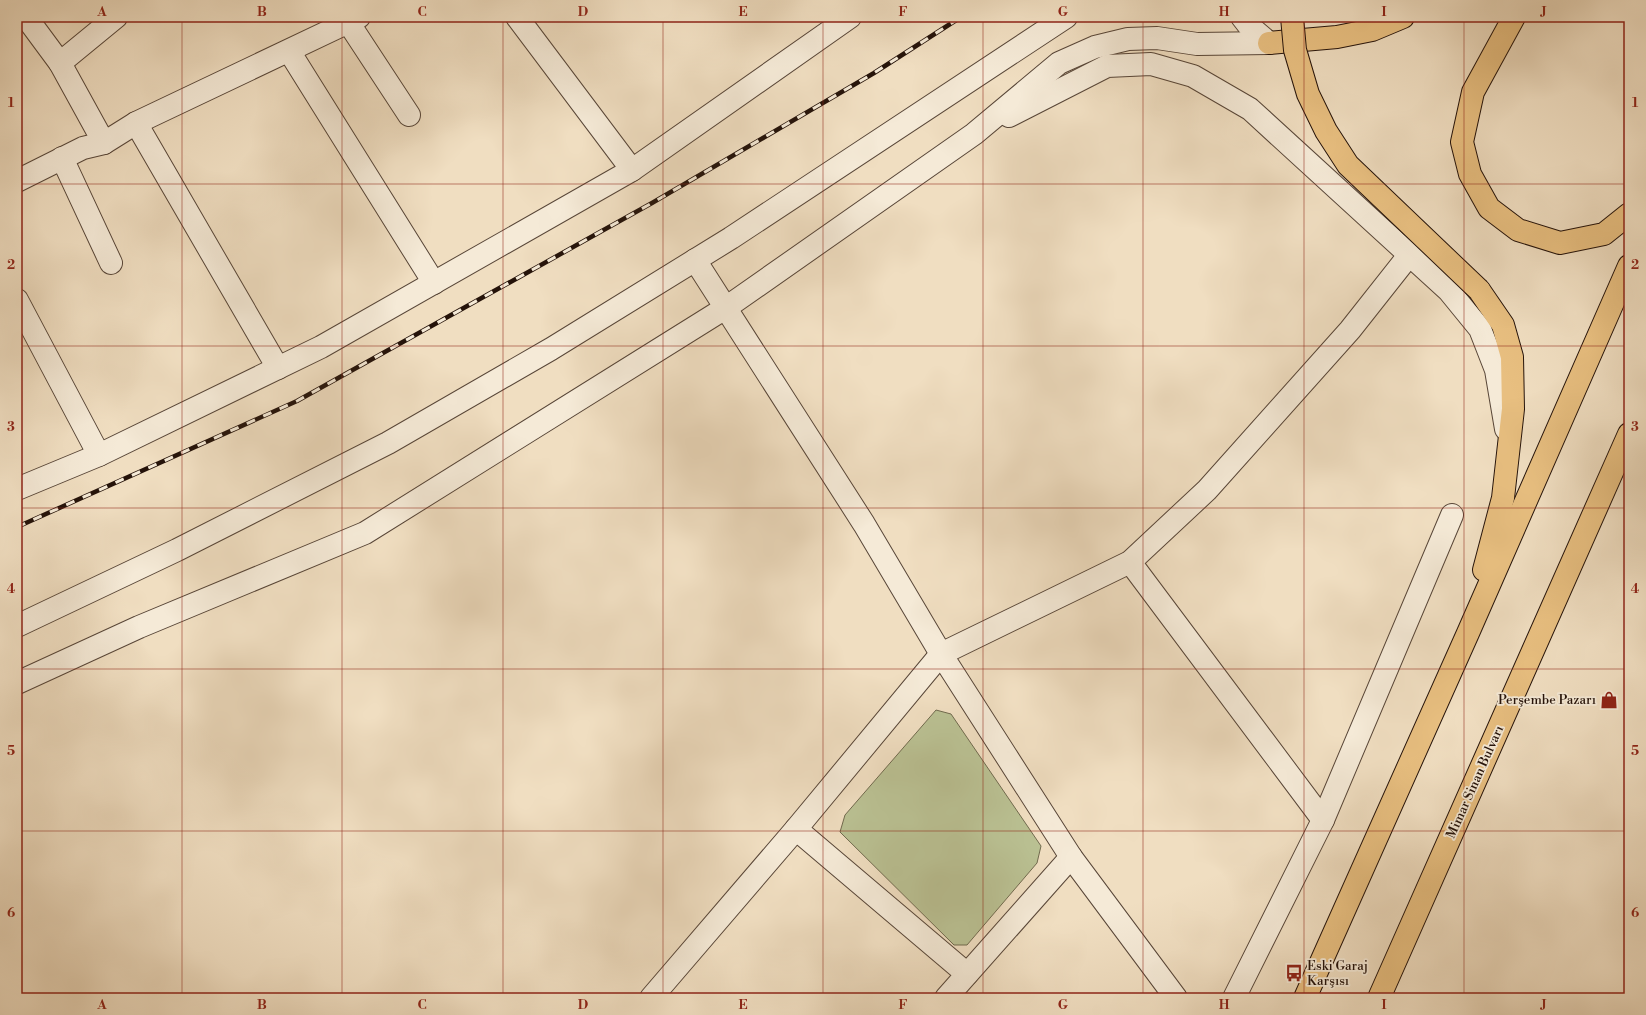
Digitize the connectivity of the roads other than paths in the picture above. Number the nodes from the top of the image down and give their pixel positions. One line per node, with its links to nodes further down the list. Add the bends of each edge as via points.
1 (26, 17): 13 (street)
2 (116, 17): 13 (street)
3 (517, 17): 19 (street)
4 (850, 17): 19 (street)
5 (1066, 17): 23 (street)
6 (1242, 17): 11 (street)
7 (1292, 17): 32 (main road, bridge, via 1296,50 1308,94 1326,131 1348,165 1479,290 1503,325 1512,357 1513,409)
8 (1403, 17): 11 (main road, via 1372,30 1337,37)
9 (1514, 17): 21 (main road, via 1473,92 1462,142 1470,174 1489,208 1518,230 1560,243 1604,234)
10 (353, 20): 12 (street); 14 (street)
11 (1269, 43): 16 (street, via 1197,44 1157,38 1128,39 1095,47 1059,63)
12 (289, 51): 15 (street); 26 (street)
13 (60, 62): 17 (street)
14 (409, 115)
15 (136, 123): 17 (street); 29 (street)
16 (974, 134): 22 (street, via 1107,66 1151,64 1193,76 1250,109); 28 (street)
17 (104, 143): 18 (street, via 83,148)
18 (62, 158): 20 (street); 24 (street)
19 (632, 170): 26 (street)
20 (17, 181)
21 (1629, 214)
22 (1410, 254): 32 (street, via 1449,291 1480,329 1496,370 1504,411); 35 (street, via 1350,330 1207,490)
23 (695, 260): 28 (street); 36 (street, via 551,349 388,443 177,550)
24 (111, 263)
25 (1629, 266): 37 (main road)
26 (434, 283): 29 (street, via 321,347)
27 (19, 307): 31 (street)
28 (727, 307): 38 (street, via 864,524); 39 (street, via 365,533 139,627)
29 (278, 368): 31 (street)
30 (1629, 434): 44 (main road, Mimar Sinan Bulvarı)
31 (99, 455): 33 (street)
32 (1508, 455): 37 (main road, via 1503,498)
33 (17, 489)
34 (1452, 515): 40 (street)
35 (1130, 562): 38 (street); 40 (street)
36 (17, 626)
37 (1468, 633): 49 (main road)
38 (941, 654): 41 (street); 42 (street)
39 (17, 683)
40 (1323, 820): 48 (street)
41 (796, 829): 43 (street); 45 (street)
42 (1071, 857): 43 (street); 47 (street)
43 (967, 974): 46 (street)
44 (1382, 993)
45 (651, 998)
46 (946, 998)
47 (1176, 998)
48 (1234, 998)
49 (1305, 998)

